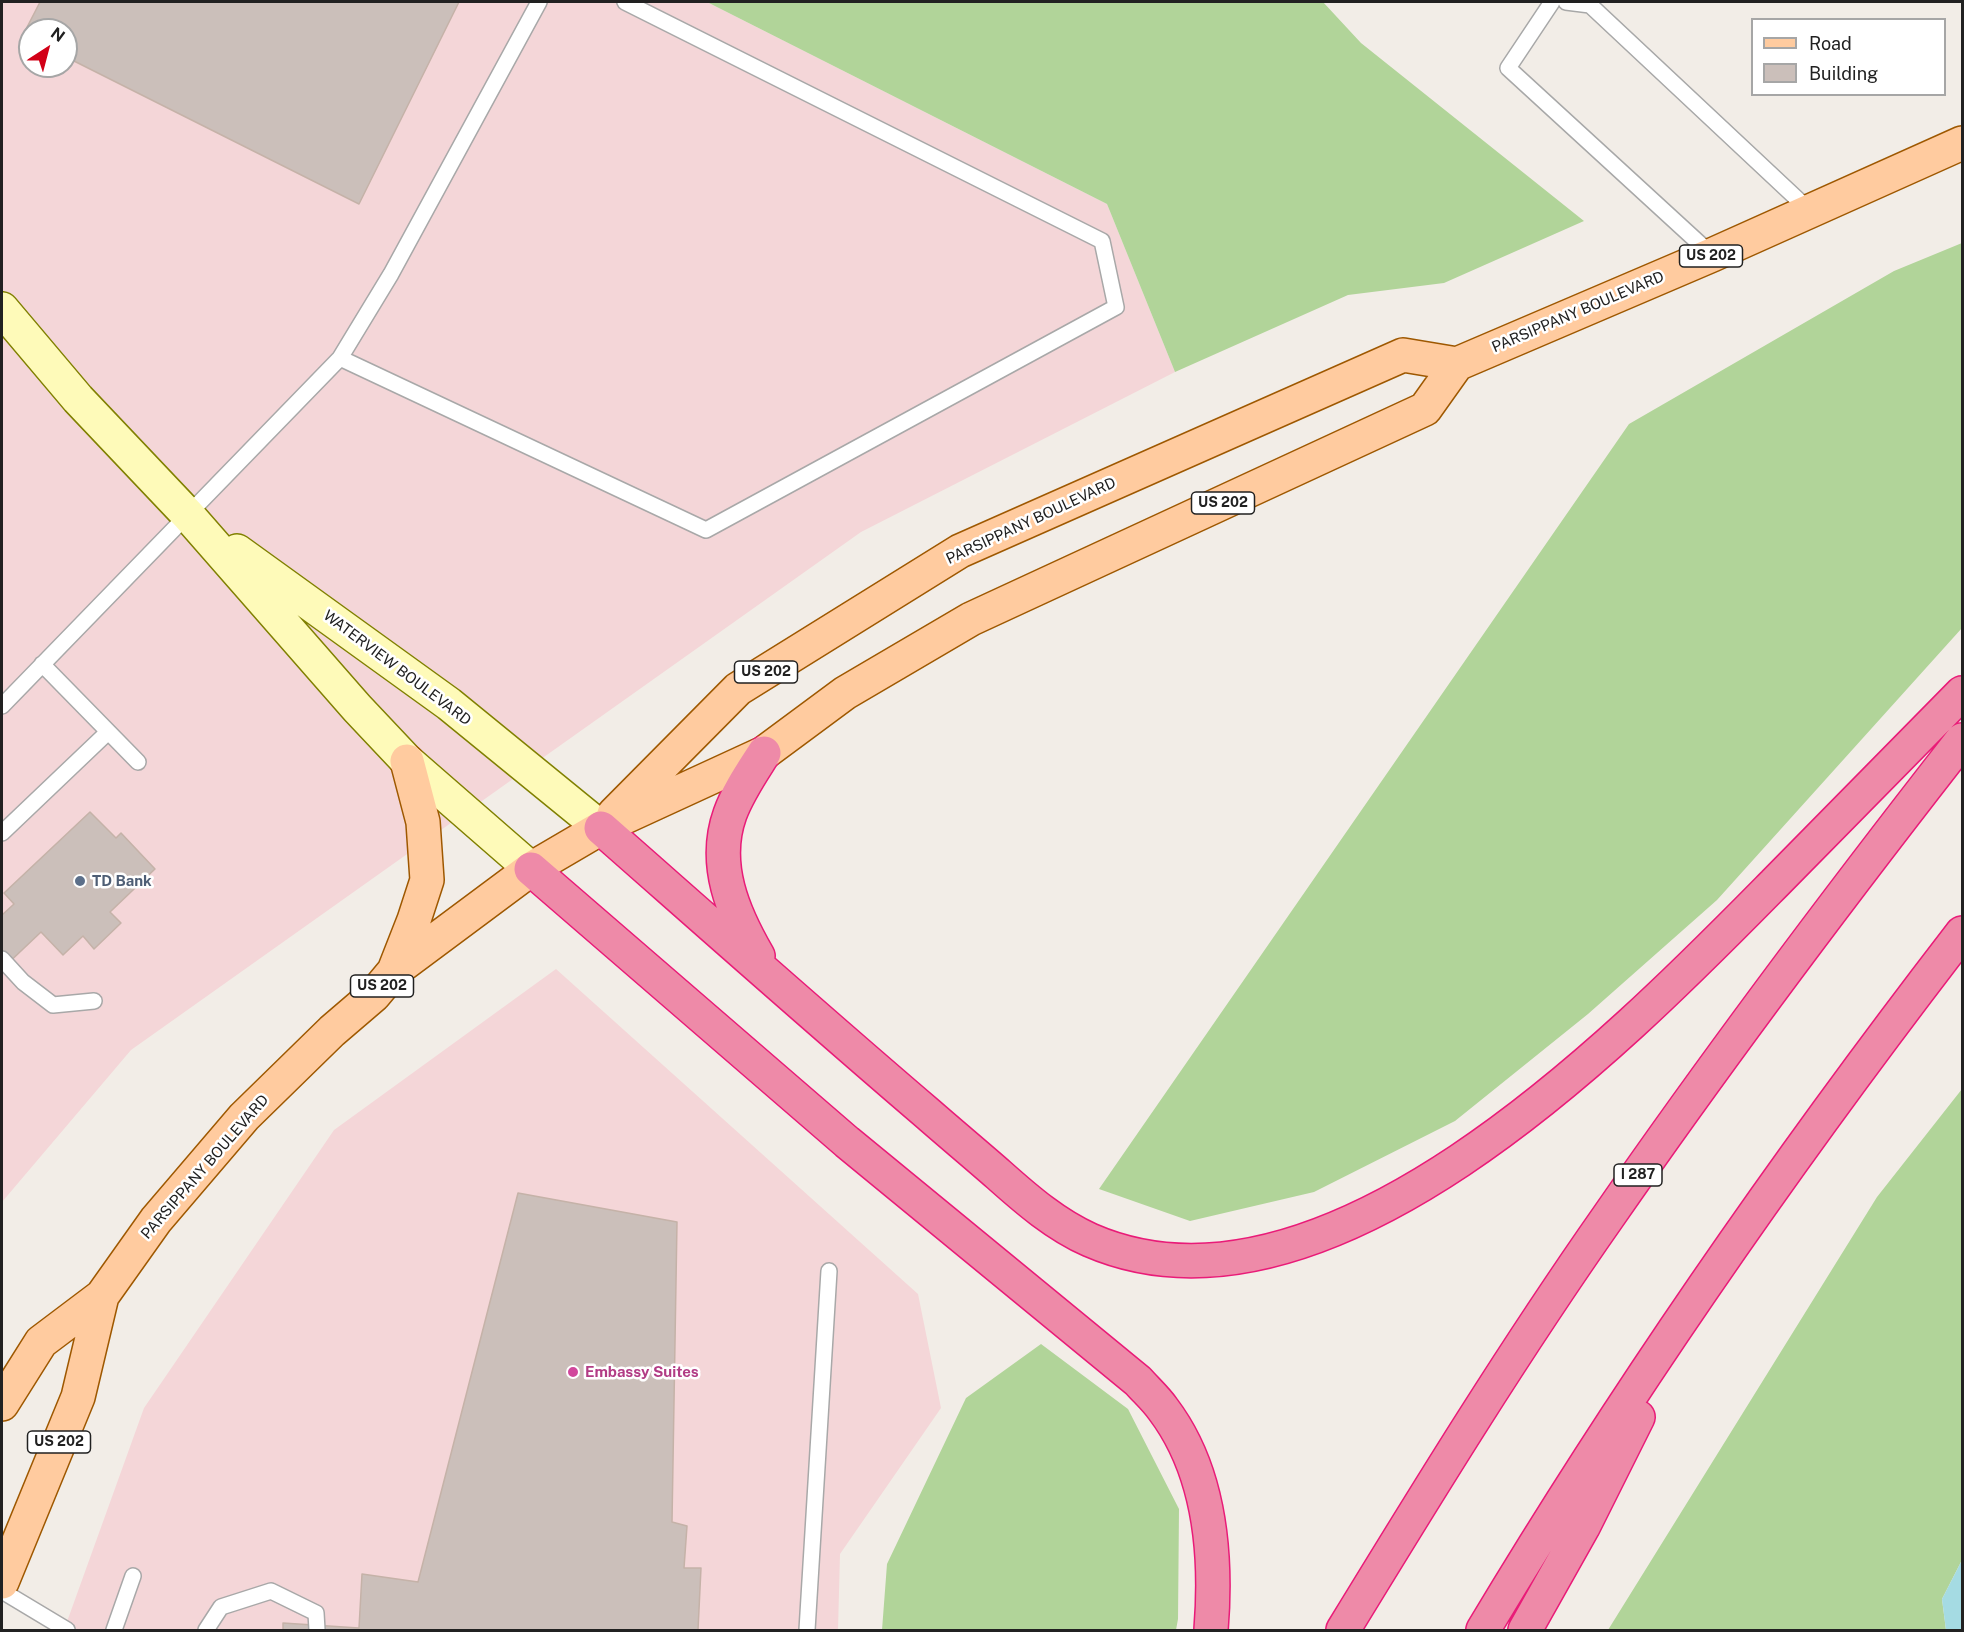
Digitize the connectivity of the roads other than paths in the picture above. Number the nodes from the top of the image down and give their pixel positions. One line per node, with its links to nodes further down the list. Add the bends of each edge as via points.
1 (539, 2): 9 (lane, via 391,274)
2 (625, 2): 9 (lane, via 1102,241 1116,307 706,530)
3 (1552, 2): 7 (lane, via 1508,68)
4 (1566, 2): 6 (lane, via 1590,6)
5 (1962, 143): 6 (main road, PARSIPPANY BOULEVARD / US 202)
6 (1810, 211): 7 (main road, PARSIPPANY BOULEVARD / US 202)
7 (1712, 255): 10 (main road, PARSIPPANY BOULEVARD / US 202)
8 (2, 309): 11 (street, WATERVIEW BOULEVARD, via 78,399)
9 (340, 358): 11 (lane)
10 (1457, 364): 17 (main road, PARSIPPANY BOULEVARD / US 202, via 1425,409 971,619 844,693); 20 (main road, PARSIPPANY BOULEVARD / US 202, via 1403,355 960,551 738,689)
11 (188, 515): 12 (lane); 18 (street, WATERVIEW BOULEVARD); 20 (street, WATERVIEW BOULEVARD, via 449,704)
12 (42, 664): 14 (lane); 15 (lane)
13 (1962, 693): 26 (highway, via 1724,935 1629,1026 1542,1100 1460,1162 1373,1211 1330,1232 1255,1254 1202,1260 1163,1259 1125,1253 1059,1224)
14 (2, 706)
15 (108, 732): 19 (lane); 21 (lane)
16 (1962, 740): 41 (highway, I 287, via 1808,939 1613,1210 1511,1362)
17 (764, 753): 20 (main road, PARSIPPANY BOULEVARD / US 202); 26 (highway, via 730,814 723,846 724,875 733,908)
18 (407, 761): 22 (street, WATERVIEW BOULEVARD); 25 (main road, via 423,822 426,880)
19 (138, 762)
20 (601, 828): 22 (main road, PARSIPPANY BOULEVARD / US 202); 26 (highway)
21 (2, 833)
22 (531, 869): 25 (main road, PARSIPPANY BOULEVARD / US 202); 40 (highway, via 847,1142 1138,1381 1163,1409 1197,1475 1212,1551)
23 (1962, 933): 29 (highway, via 1803,1145)
24 (2, 959): 27 (lane, via 23,982 53,1005)
25 (394, 971): 30 (main road, PARSIPPANY BOULEVARD / US 202, via 374,995 244,1117 156,1220)
26 (771, 978)
27 (94, 1001)
28 (829, 1271): 39 (lane)
29 (1704, 1286): 42 (highway, via 1610,1426); 43 (highway, via 1583,1527)
30 (102, 1296): 31 (main road, PARSIPPANY BOULEVARD / US 202, via 41,1342); 33 (main road, PARSIPPANY BOULEVARD / US 202, via 78,1397)
31 (2, 1404)
32 (133, 1576): 36 (lane)
33 (2, 1582)
34 (2, 1591): 35 (lane)
35 (67, 1630)
36 (114, 1630)
37 (206, 1630): 38 (lane, via 221,1606 271,1592 316,1613)
38 (317, 1630)
39 (807, 1630)
40 (1211, 1630)
41 (1343, 1630)
42 (1483, 1630)
43 (1525, 1630)

